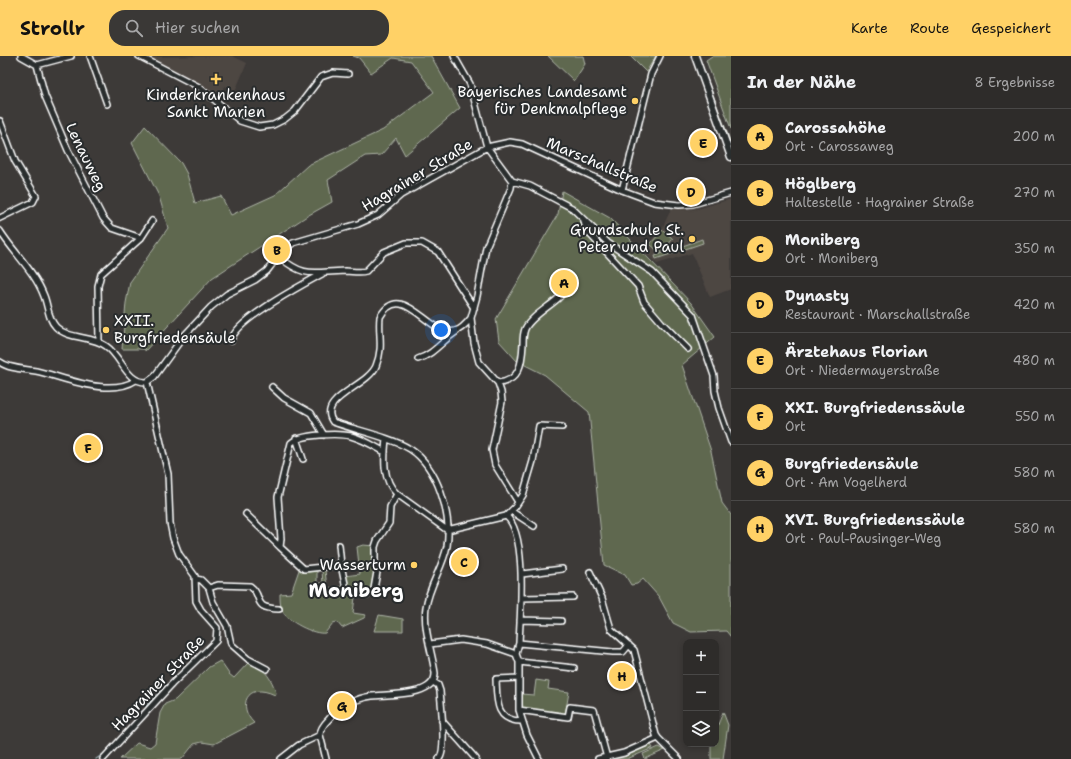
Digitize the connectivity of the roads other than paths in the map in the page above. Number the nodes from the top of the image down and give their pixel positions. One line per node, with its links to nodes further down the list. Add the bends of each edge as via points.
1 (21, 56): 9 (street)
2 (71, 56): 8 (street)
3 (90, 56): 11 (street)
4 (139, 56): 10 (street, via 199,86 240,121 259,127 273,125 285,119 295,111 312,86 321,78 333,73)
5 (454, 56): 13 (street, via 470,84)
6 (660, 56): 16 (street, via 651,74)
7 (695, 56): 14 (main road)
8 (58, 57): 9 (street)
9 (37, 65): 22 (street, Lenauweg, via 45,96 68,150 103,218 112,228)
10 (348, 74)
11 (107, 104)
12 (0, 121): 18 (street, via 15,161 36,196 33,202)
13 (487, 147): 15 (street); 16 (street, Marschallstraße, via 510,142 522,144); 23 (street, Hagrainer Straße, via 401,195 378,215 358,224 293,243)
14 (731, 157)
15 (512, 181): 19 (street, via 530,186 566,205); 26 (street, via 512,188 486,247)
16 (622, 190): 17 (street, Marschallstraße, via 654,202 679,205 708,201)
17 (731, 193)
18 (0, 218)
19 (584, 220): 31 (street, via 586,230 638,286 644,302); 42 (street, via 608,243 652,272 693,315 714,376 717,397)
20 (152, 221): 22 (street)
21 (0, 231): 30 (street, via 36,279 55,326 68,334)
22 (141, 238): 30 (street, via 104,271 99,279)
23 (278, 256): 24 (street, via 296,269); 35 (street, Hagrainer Straße, via 267,271 255,280 227,294 211,306 183,337 154,377)
24 (322, 274): 26 (street, via 366,271 384,252 406,243 422,243 438,252); 29 (street, via 249,319 232,334)
25 (566, 286): 36 (street, via 554,303 536,314 526,328 521,361 515,378)
26 (474, 308): 27 (street)
27 (471, 318): 28 (street); 36 (street, via 479,362)
28 (456, 331): 32 (street, via 430,355); 41 (street, via 447,332 436,327 408,306 400,304 391,306 383,313 379,324 382,337 381,351 376,366 357,386 336,399 328,412 333,422)
29 (231, 341)
30 (99, 342): 34 (street, via 113,351 127,372)
31 (688, 348)
32 (418, 359)
33 (0, 362): 34 (street, via 92,385 119,386)
34 (136, 380): 35 (street)
35 (147, 382): 58 (street, via 168,474 173,538 179,554)
36 (498, 383): 46 (street, via 502,402 492,450 495,465)
37 (272, 387): 39 (street, via 284,398 311,413)
38 (562, 427): 46 (street, via 539,426 528,479)
39 (324, 435): 40 (street); 43 (street, via 350,436)
40 (296, 438): 44 (street); 53 (street, via 291,442 278,498)
41 (386, 439): 43 (street); 51 (street, via 410,449 430,468 443,495)
42 (731, 442)
43 (385, 452): 45 (street, via 386,476 389,487)
44 (303, 459)
45 (396, 494): 51 (street); 61 (street, via 390,507 389,523 375,547 377,572)
46 (518, 502): 47 (street)
47 (511, 511): 49 (street); 50 (street)
48 (246, 514): 53 (street)
49 (506, 516): 51 (street); 57 (street, via 517,541)
50 (534, 526)
51 (447, 530): 68 (street, via 444,558 426,606)
52 (339, 545): 54 (street)
53 (280, 547): 54 (street, via 304,569)
54 (341, 565): 59 (street)
55 (562, 568): 57 (street)
56 (590, 572): 69 (street, via 602,598 611,629)
57 (522, 574): 63 (street)
58 (196, 579): 60 (street, via 201,580); 82 (street, Hagrainer Straße, via 196,601 216,625 216,641 172,684)
59 (345, 584)
60 (209, 588): 64 (street, via 218,585 250,586 264,607); 73 (street, Hagrainer Straße, via 213,602 227,626 231,644 248,659)
61 (374, 589)
62 (573, 597): 63 (street)
63 (521, 598): 65 (street)
64 (279, 609)
65 (520, 620): 66 (street); 67 (street)
66 (561, 621)
67 (519, 643): 69 (street, via 613,652 623,652); 70 (street)
68 (430, 644): 70 (street, via 461,640 487,644); 75 (street, via 435,673)
69 (629, 645): 80 (street, via 634,650)
70 (516, 654): 71 (street)
71 (519, 662): 72 (street); 74 (street)
72 (574, 668)
73 (267, 670)
74 (518, 678): 76 (street); 78 (street, via 496,679 502,715 512,721)
75 (433, 682): 77 (street, via 438,685 440,691); 79 (street, via 431,686 410,692 357,700 335,712)
76 (519, 710): 78 (street); 81 (street, via 568,717 570,707 594,710)
77 (442, 721): 85 (street); 86 (street)
78 (521, 721): 87 (street)
79 (320, 735): 83 (street, via 299,745); 84 (street)
80 (658, 738): 81 (street, via 637,749); 89 (street)
81 (607, 758): 88 (street)
82 (103, 759)
83 (281, 759)
84 (326, 759)
85 (440, 759)
86 (476, 759)
87 (539, 759)
88 (598, 759)
89 (679, 759)

